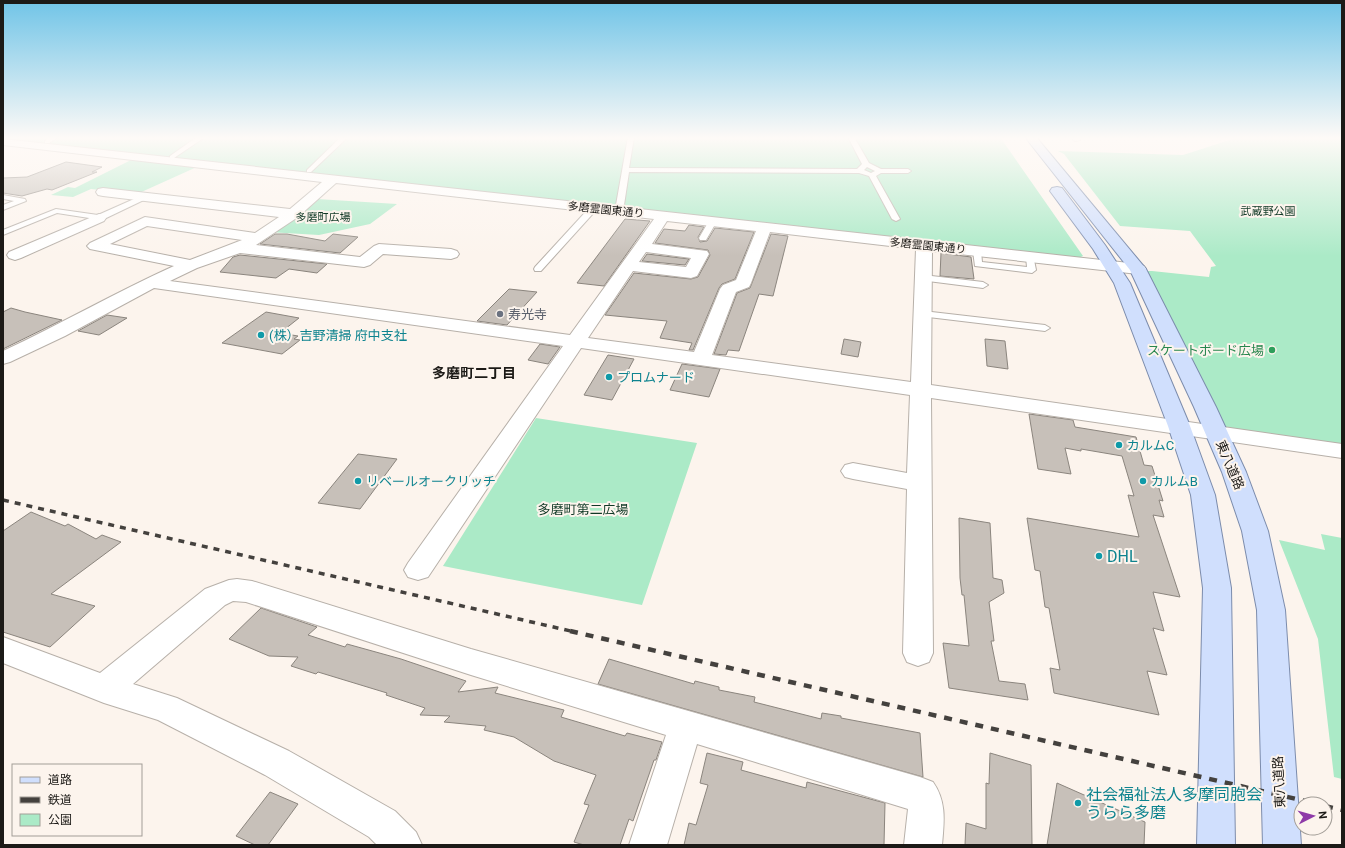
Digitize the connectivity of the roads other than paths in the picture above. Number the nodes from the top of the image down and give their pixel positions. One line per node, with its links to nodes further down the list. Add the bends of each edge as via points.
1 (872, 176): 16 (lane)
2 (311, 177): 6 (street, 多磨霊園東通り)
3 (625, 177): 10 (lane)
4 (1046, 177): 29 (main road)
5 (1062, 177): 31 (main road, 東八道路)
6 (333, 179): 12 (street, 多磨霊園東通り); 13 (street)
7 (103, 192): 9 (street)
8 (3, 197): 11 (lane, via 22,201)
9 (146, 197): 13 (street); 15 (lane)
10 (620, 205)
11 (3, 208)
12 (594, 208): 14 (street, 多磨霊園東通り); 30 (lane)
13 (293, 214): 20 (street)
14 (663, 216): 17 (street, 多磨霊園東通り); 23 (street)
15 (99, 218): 19 (lane, via 56,211); 26 (street)
16 (896, 219)
17 (713, 222): 18 (street, 多磨霊園東通り); 21 (lane)
18 (765, 227): 22 (street, 多磨霊園東通り); 39 (street, via 743,283 729,289)
19 (3, 233)
20 (258, 238): 24 (street); 27 (street, via 144,221 95,246)
21 (702, 238)
22 (924, 245): 29 (street, 多磨霊園東通り); 32 (street)
23 (642, 247): 28 (street); 28 (street, via 701,254 691,273)
24 (239, 248): 25 (street, via 364,262 379,249); 27 (street)
25 (451, 254)
26 (15, 255)
27 (191, 265): 33 (street)
28 (629, 266): 37 (street)
29 (1111, 266): 31 (street, 多磨霊園東通り); 41 (main road, via 1122,283)
30 (538, 269)
31 (1138, 269): 42 (main road, 東八道路)
32 (923, 278): 34 (lane); 35 (street)
33 (151, 283): 37 (street); 38 (street)
34 (984, 285)
35 (923, 314): 36 (lane); 40 (street)
36 (1045, 328)
37 (574, 343): 39 (street); 46 (street)
38 (3, 358)
39 (701, 359): 40 (street)
40 (921, 390): 41 (street); 45 (street)
41 (1178, 426): 42 (street); 54 (main road, via 1203,495 1217,588)
42 (1216, 432): 43 (street); 55 (main road, 東八道路, via 1242,492 1255,531 1271,610)
43 (1342, 451)
44 (853, 471): 45 (street)
45 (918, 483): 48 (street)
46 (418, 570)
47 (3, 650): 49 (street)
48 (918, 653)
49 (104, 689): 50 (street, via 215,597 226,591 238,589); 51 (street, via 166,708 277,763 382,824)
50 (686, 726): 52 (street); 53 (street, via 920,795 926,811)
51 (403, 845)
52 (648, 845)
53 (923, 845)
54 (1216, 845)
55 (1282, 845)

